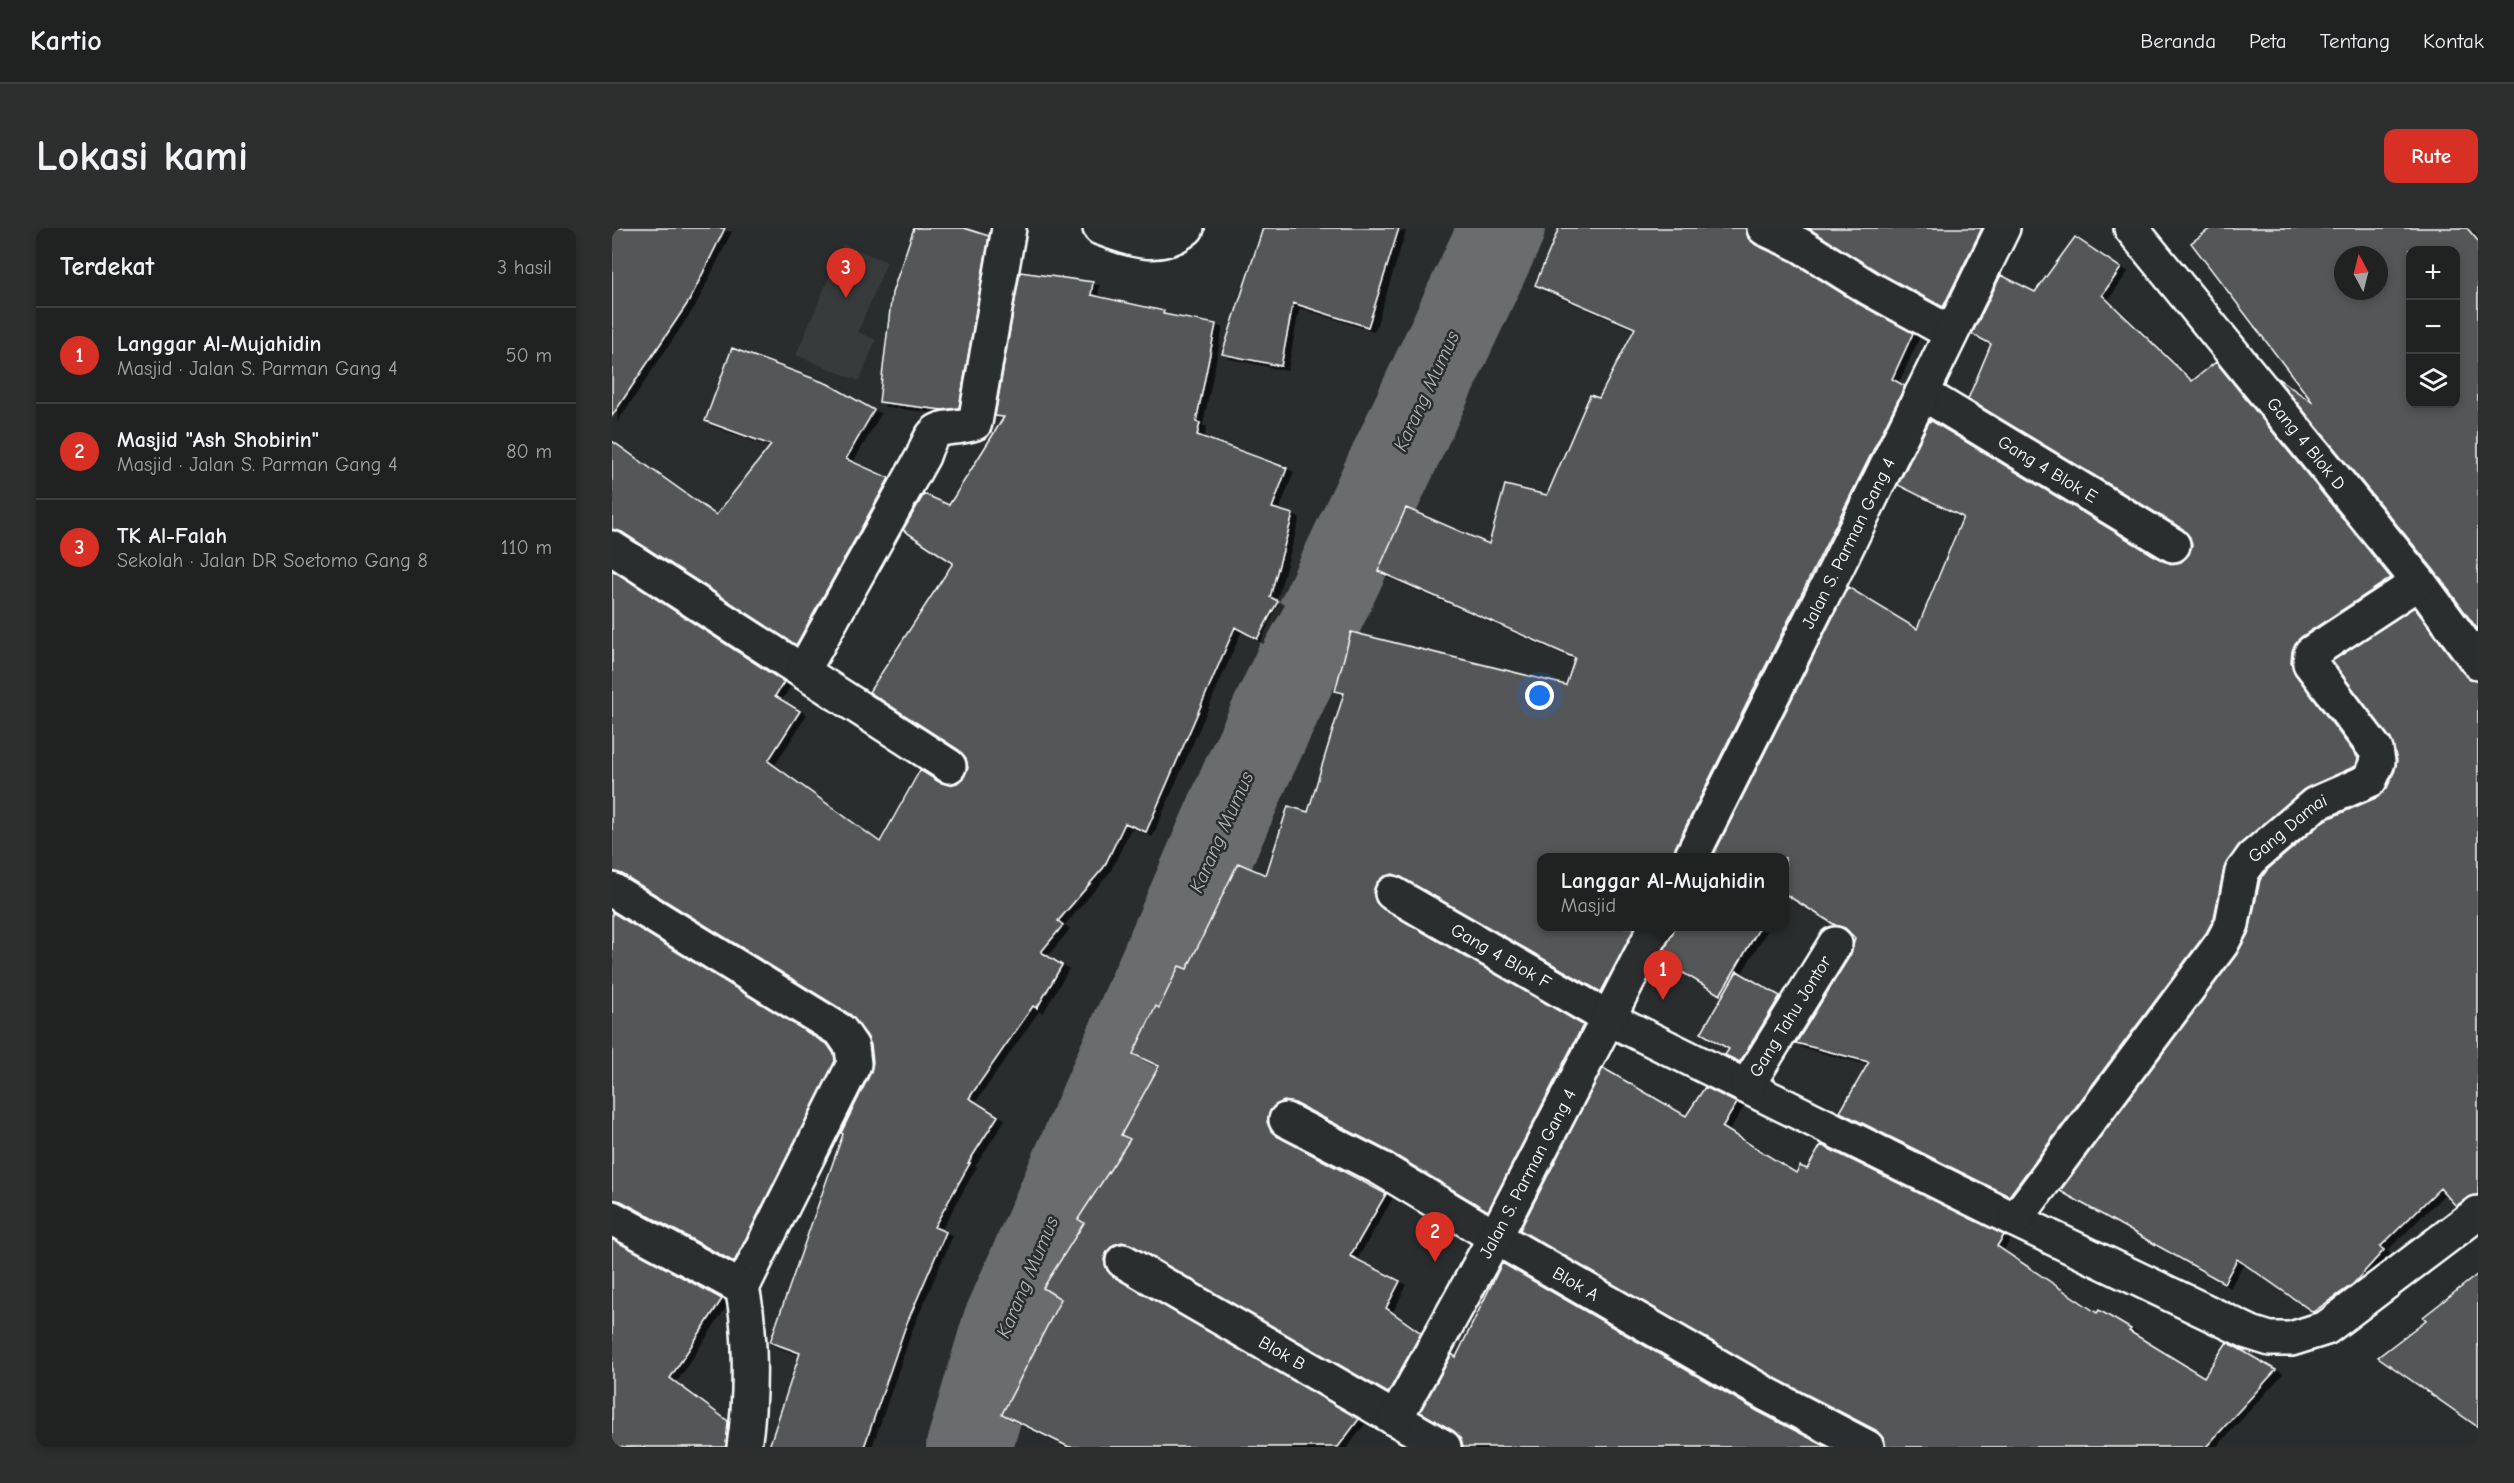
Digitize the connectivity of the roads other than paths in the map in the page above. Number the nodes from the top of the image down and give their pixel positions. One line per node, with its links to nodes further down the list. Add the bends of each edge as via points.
1 (1009, 228): 13 (street, via 975,423 941,428 930,435 923,456)
2 (1100, 228): 6 (street, via 1135,241 1158,242)
3 (1764, 228): 7 (street)
4 (2003, 228): 7 (street, Jalan S. Parman Gang 4)
5 (2131, 228): 11 (street, Gang 4 Blok D)
6 (1182, 233)
7 (1951, 333): 8 (street, Jalan S. Parman Gang 4)
8 (1922, 393): 9 (street, Gang 4 Blok E); 15 (street, Jalan S. Parman Gang 4)
9 (2173, 545)
10 (612, 548): 13 (street)
11 (2419, 582): 12 (street, Gang 4 Blok D); 25 (street, Gang Damai, via 2311,653 2310,663 2376,750 2378,762 2370,780 2315,804 2246,865 2239,881 2232,924 2222,943)
12 (2478, 662)
13 (803, 671): 14 (street)
14 (949, 766)
15 (1694, 853)
16 (612, 890): 28 (street, via 841,1031 852,1047 854,1064)
17 (1392, 893): 20 (street, Gang 4 Blok F)
18 (1654, 931): 20 (street, Jalan S. Parman Gang 4)
19 (1835, 944): 21 (street, Gang Tahu Jontor)
20 (1610, 1019): 21 (street, Gang 4 Blok F); 26 (street, Jalan S. Parman Gang 4)
21 (1747, 1086): 25 (street, Gang 4 Blok F)
22 (1286, 1120): 26 (street, Blok A, via 1364,1159)
23 (2478, 1213): 25 (street, Gang 4 Blok F, via 2347,1315 2326,1329 2291,1339 2270,1339 2251,1333)
24 (612, 1218): 28 (street)
25 (2015, 1220)
26 (1495, 1237): 29 (street, Jalan S. Parman Gang 4); 32 (street, Blok A, via 1768,1395)
27 (1123, 1261): 29 (street, Blok B)
28 (742, 1288): 30 (street, via 747,1312 748,1421)
29 (1395, 1419): 31 (street, Blok B)
30 (744, 1447)
31 (1444, 1447)
32 (1867, 1447)

